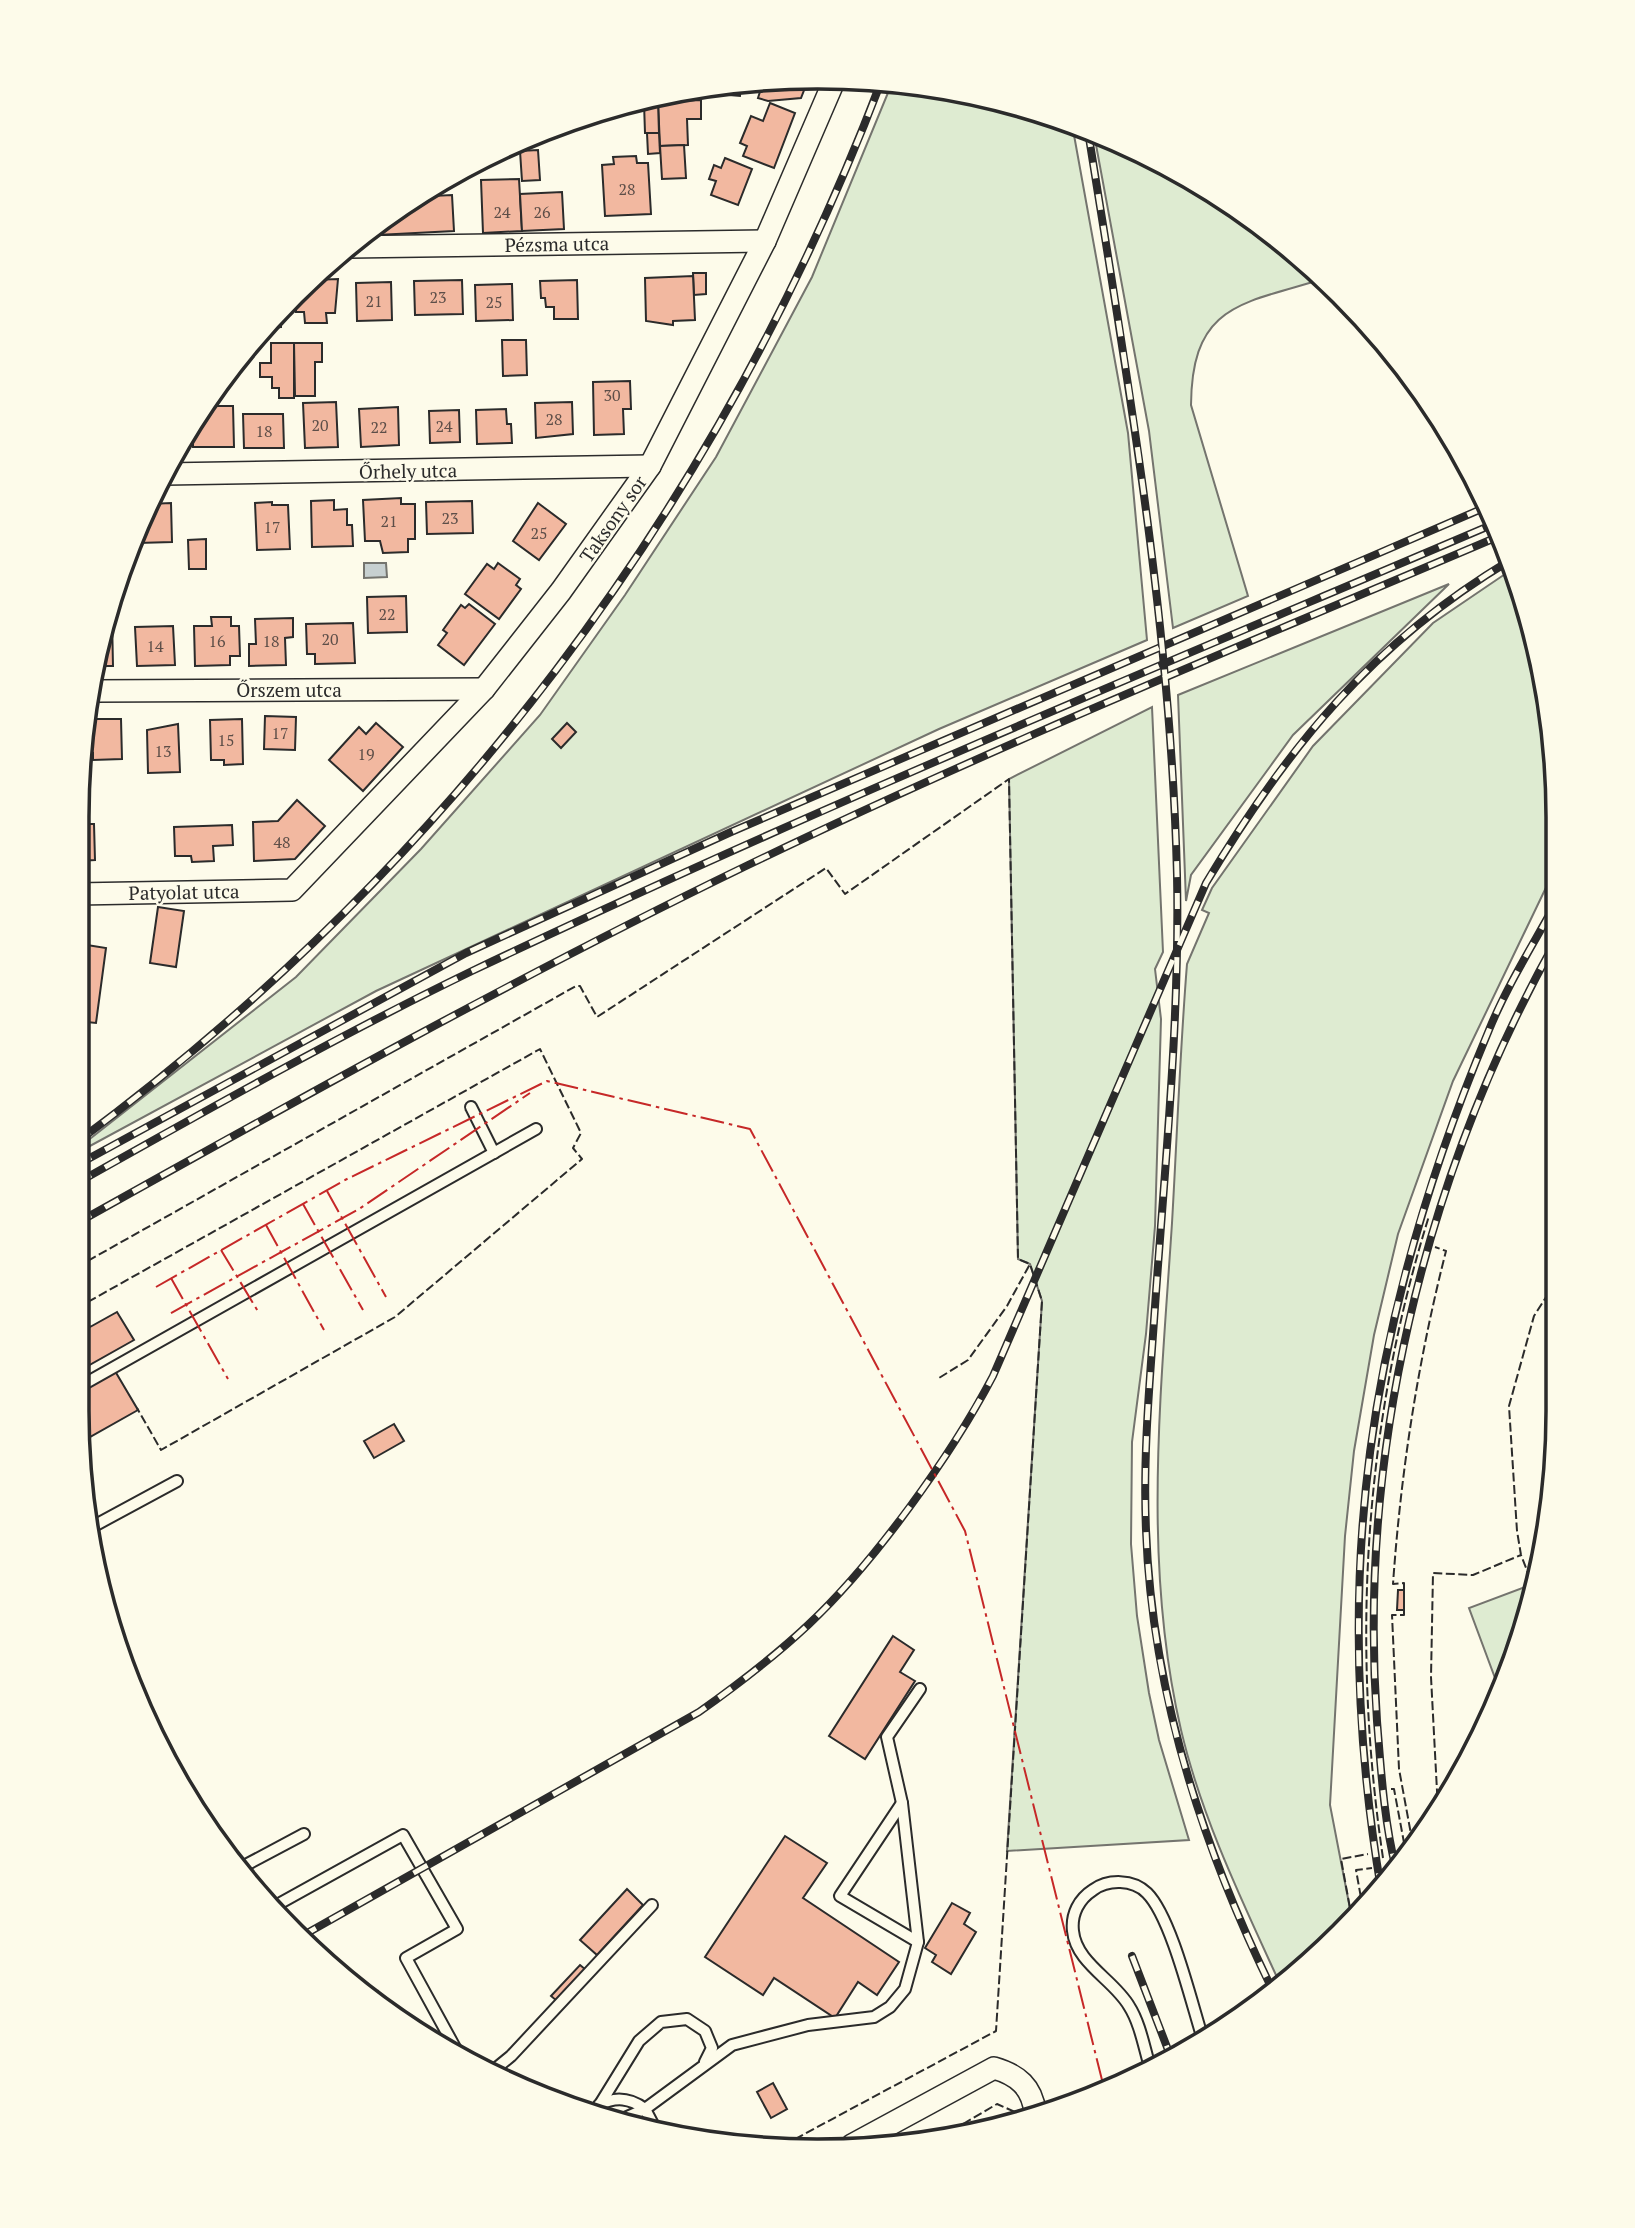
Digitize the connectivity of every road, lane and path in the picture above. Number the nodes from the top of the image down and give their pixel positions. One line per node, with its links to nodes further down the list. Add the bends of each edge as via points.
1 (830, 90): 2 (street, Taksony sor)
2 (765, 241): 3 (street, Pézsma utca); 4 (street, Taksony sor)
3 (366, 247)
4 (650, 466): 5 (street, Őrhely utca); 6 (street, Taksony sor)
5 (176, 474)
6 (484, 689): 7 (street, Őrszem utca); 8 (street, Taksony sor)
7 (100, 691)
8 (292, 890): 9 (street, Patyolat utca)
9 (89, 894)
10 (471, 1107): 12 (lane)
11 (536, 1129): 12 (lane)
12 (494, 1153): 13 (lane)
13 (89, 1381)
14 (177, 1481): 15 (lane)
15 (98, 1524)
16 (920, 1689): 17 (lane, via 887,1737)
17 (902, 1803): 22 (lane); 22 (lane, via 840,1896)
18 (304, 1834): 19 (lane)
19 (248, 1864)
20 (281, 1903): 24 (lane, via 403,1835 457,1929 406,1958)
21 (652, 1905): 26 (lane)
22 (918, 1942): 27 (lane, via 905,1989 874,2017 808,2025 732,2045)
23 (1200, 2030): 25 (lane, via 1164,1920 1153,1900 1141,1887 1128,1883 1097,1887 1075,1912 1075,1939 1084,1956 1131,2009)
24 (451, 2040)
25 (1148, 2060)
26 (499, 2066)
27 (702, 2067): 28 (lane, via 712,2048 705,2031 687,2019 661,2022 639,2041); 31 (lane)
28 (599, 2105)
29 (601, 2105): 31 (lane, via 610,2099 633,2100)
30 (1034, 2106): 34 (street, via 1031,2091 1010,2073 994,2068)
31 (645, 2109): 32 (lane); 33 (lane)
32 (632, 2115)
33 (650, 2119)
34 (867, 2137)

